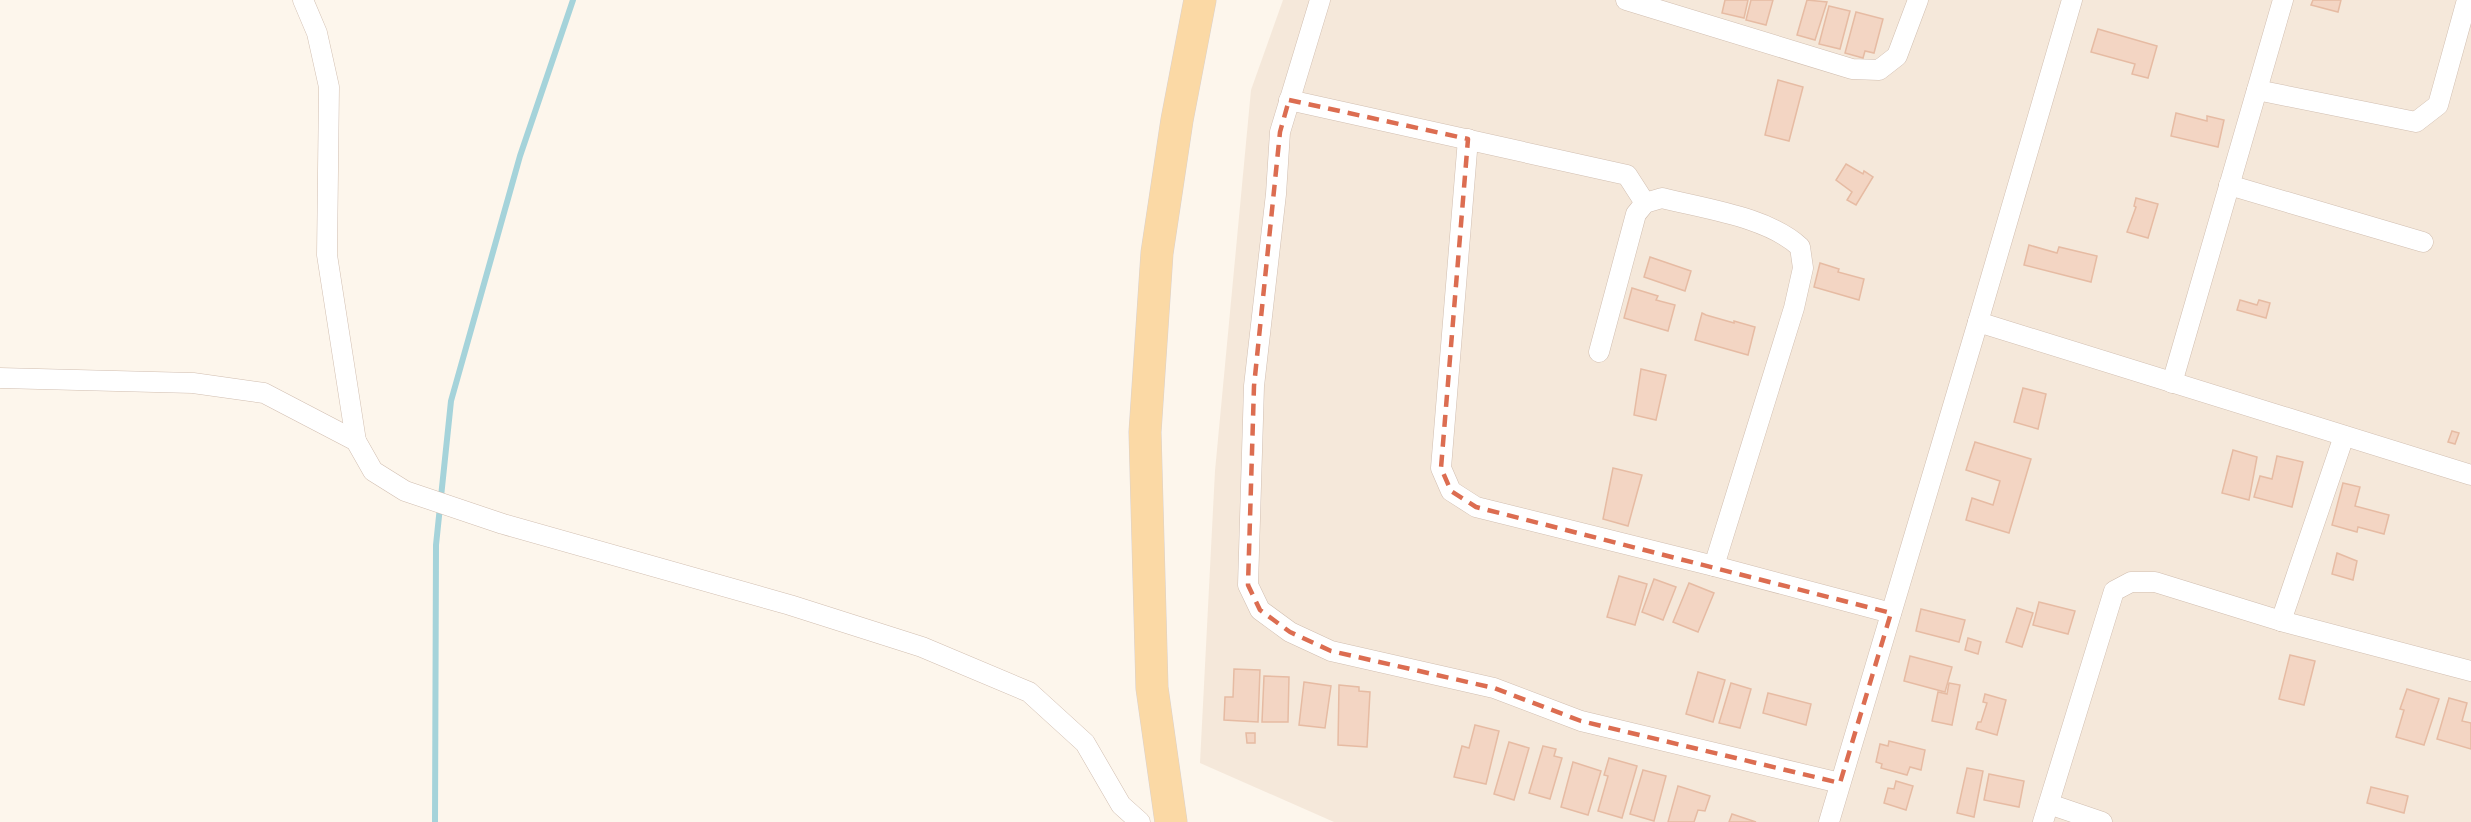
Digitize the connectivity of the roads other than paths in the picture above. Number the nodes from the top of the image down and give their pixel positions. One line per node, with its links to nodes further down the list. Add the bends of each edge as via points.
1 (303, 0): 20 (street, via 317,33 329,87 327,255)
2 (1200, 0): 29 (main road, via 1157,253 1145,432 1152,688)
3 (1320, 0): 10 (street)
4 (1626, 0): 5 (street, via 1852,69 1879,70 1897,56)
5 (1918, 0)
6 (2072, 0): 15 (street)
7 (2283, 0): 9 (street)
8 (2468, 0): 9 (street, via 2438,105 2416,122)
9 (2257, 90): 12 (street)
10 (1289, 100): 11 (street); 26 (street, via 1280,132 1254,386 1248,585 1260,610 1290,632 1331,651 1494,688 1581,721)
11 (1468, 139): 13 (street, via 1627,175); 22 (street, via 1441,468 1451,491 1476,507)
12 (2229, 185): 14 (street); 18 (street)
13 (1645, 203): 16 (street, via 1636,214); 22 (street, via 1662,198 1770,226 1800,247 1803,268 1794,308)
14 (2423, 242)
15 (1978, 322): 18 (street); 23 (street)
16 (1599, 352)
17 (0, 378): 20 (street, via 193,383 264,393)
18 (2172, 383): 19 (street)
19 (2344, 436): 21 (street); 24 (street)
20 (356, 441): 28 (street, via 373,471 405,490 503,524 790,605 922,647 1029,692 1085,743 1121,805)
21 (2471, 475)
22 (1714, 566): 23 (street)
23 (1891, 613): 26 (street)
24 (2281, 621): 25 (street); 27 (street, via 2155,582 2131,582 2114,591)
25 (2471, 671)
26 (1840, 783): 30 (street)
27 (2046, 813): 31 (street)
28 (1140, 822)
29 (1171, 822)
30 (1828, 822)
31 (2102, 822)

